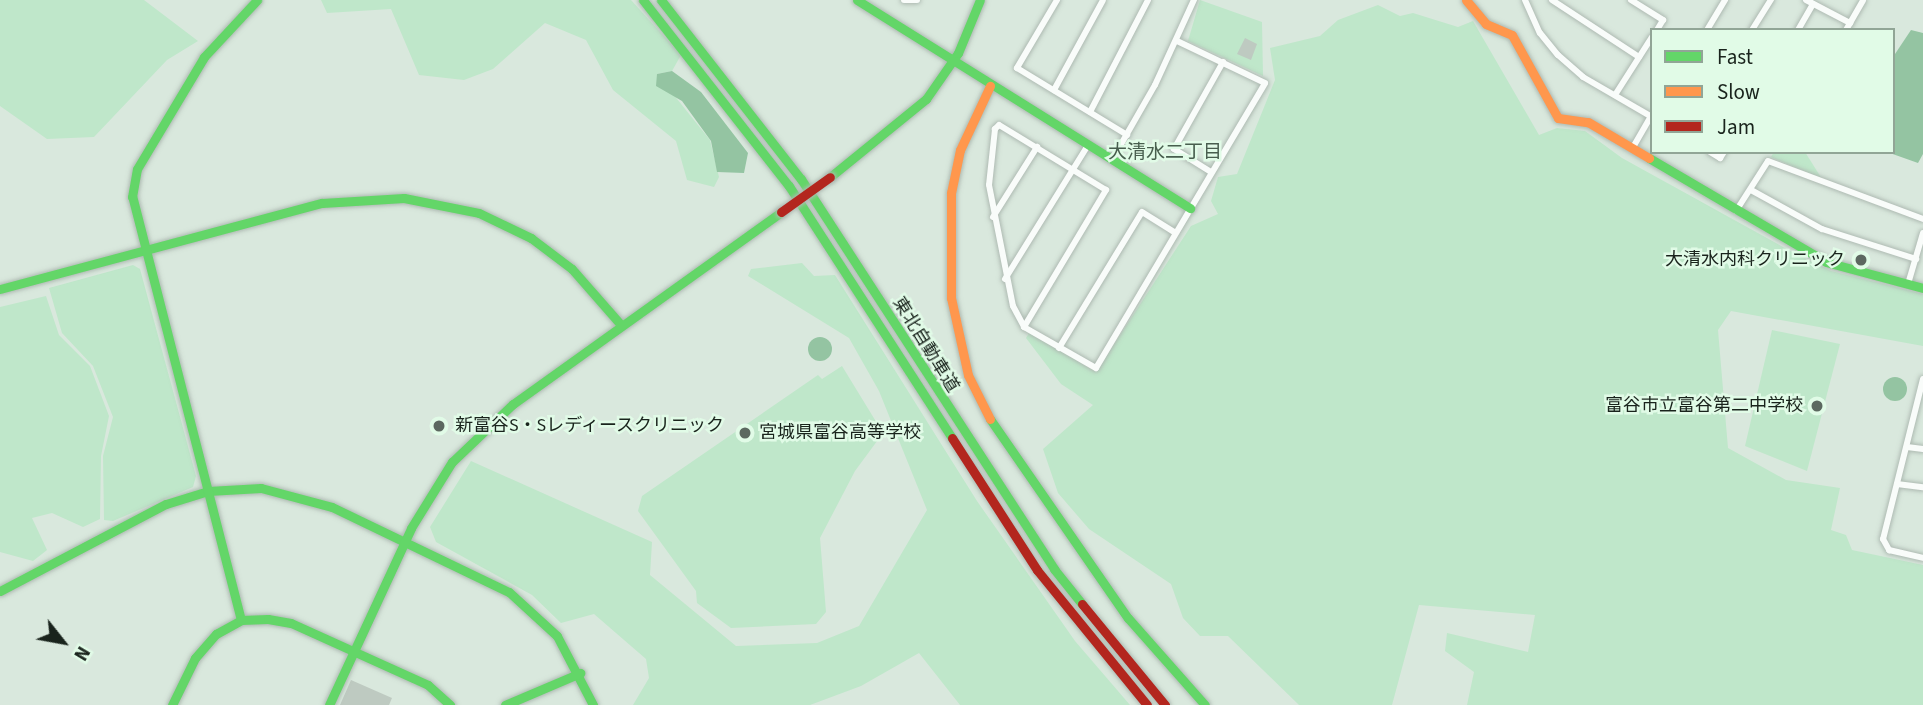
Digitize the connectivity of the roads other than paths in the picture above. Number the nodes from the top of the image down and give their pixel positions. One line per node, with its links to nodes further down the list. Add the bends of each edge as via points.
1 (257, 0): 51 (main road, via 212,46 137,169 132,197)
2 (643, 0): 79 (main road, 東北自動車道, via 789,186 1037,570)
3 (661, 0): 71 (main road, 東北自動車道, via 801,179 1003,498)
4 (857, 0): 30 (main road)
5 (904, 0): 6 (street)
6 (917, 0)
7 (980, 0): 30 (main road)
8 (1057, 0): 32 (street, via 1017,68)
9 (1103, 0): 32 (street)
10 (1148, 0): 34 (street)
11 (1194, 0): 27 (street)
12 (1466, 0): 40 (main road, via 1486,24 1512,35 1559,118 1588,122)
13 (1525, 0): 33 (street, via 1540,33 1558,55)
14 (1552, 0): 28 (street)
15 (1631, 0): 22 (street, via 1663,20)
16 (1713, 0): 20 (street)
17 (1771, 0): 24 (street)
18 (1863, 0): 21 (street)
19 (1810, 2): 21 (street); 25 (street)
20 (1724, 3): 23 (street)
21 (1848, 26)
22 (1658, 28)
23 (1708, 28)
24 (1753, 28)
25 (1799, 28)
26 (1650, 40): 28 (street)
27 (1177, 41): 29 (street); 37 (street)
28 (1639, 57): 33 (street)
29 (1223, 62): 43 (street, via 1174,149); 43 (street, via 1265,83)
30 (952, 63): 31 (main road); 57 (main road, bridge, via 911,115)
31 (990, 86): 38 (main road); 82 (main road, via 960,149 951,193 951,299 968,375 1000,439 1048,508 1128,618)
32 (1054, 90): 34 (street)
33 (1615, 96): 35 (street)
34 (1090, 112): 37 (street)
35 (1650, 115)
36 (1650, 119): 40 (street)
37 (1127, 135): 41 (street)
38 (1088, 145): 41 (main road); 42 (street)
39 (1037, 147): 42 (street); 47 (street); 47 (street, via 999,125 995,129 989,167)
40 (1632, 149): 46 (main road)
41 (1112, 160): 45 (main road)
42 (1073, 169): 53 (street); 58 (street, via 1106,190)
43 (1211, 172): 45 (street)
44 (1751, 190): 46 (street); 48 (street, via 1768,161); 52 (street, via 1822,229)
45 (1190, 208): 49 (street)
46 (1736, 212): 54 (main road, via 1826,262)
47 (993, 218): 53 (street)
48 (1923, 219)
49 (1175, 233): 59 (street, via 1142,212); 59 (street, via 1096,368)
50 (1923, 233): 52 (street)
51 (144, 251): 56 (main road); 57 (main road, via 322,203 391,198 438,202 509,226 551,252); 66 (main road)
52 (1916, 258): 54 (street)
53 (1005, 279): 58 (street)
54 (1908, 284): 55 (main road)
55 (1923, 288)
56 (0, 289)
57 (621, 326): 67 (main road, via 485,426 439,480)
58 (1024, 327): 59 (street)
59 (1059, 348)
60 (1923, 379): 61 (street)
61 (1920, 409): 62 (street)
62 (1907, 447): 63 (street); 64 (street)
63 (1923, 449)
64 (1897, 484): 65 (street); 68 (street, via 1883,539 1889,550)
65 (1923, 487)
66 (208, 491): 67 (main road, via 261,488 300,496); 69 (main road, via 166,504); 70 (main road)
67 (405, 541): 72 (main road); 73 (main road, via 484,577 527,605 557,636)
68 (1923, 558)
69 (0, 591)
70 (241, 621): 72 (main road, via 284,621); 74 (main road, via 204,645)
71 (1107, 637): 80 (main road, 東北自動車道); 81 (main road)
72 (354, 650): 75 (main road); 76 (main road, via 428,685)
73 (580, 673): 77 (main road); 78 (main road)
74 (172, 705)
75 (329, 705)
76 (450, 705)
77 (505, 705)
78 (593, 705)
79 (1147, 705)
80 (1165, 705)
81 (1172, 705)
82 (1205, 705)

